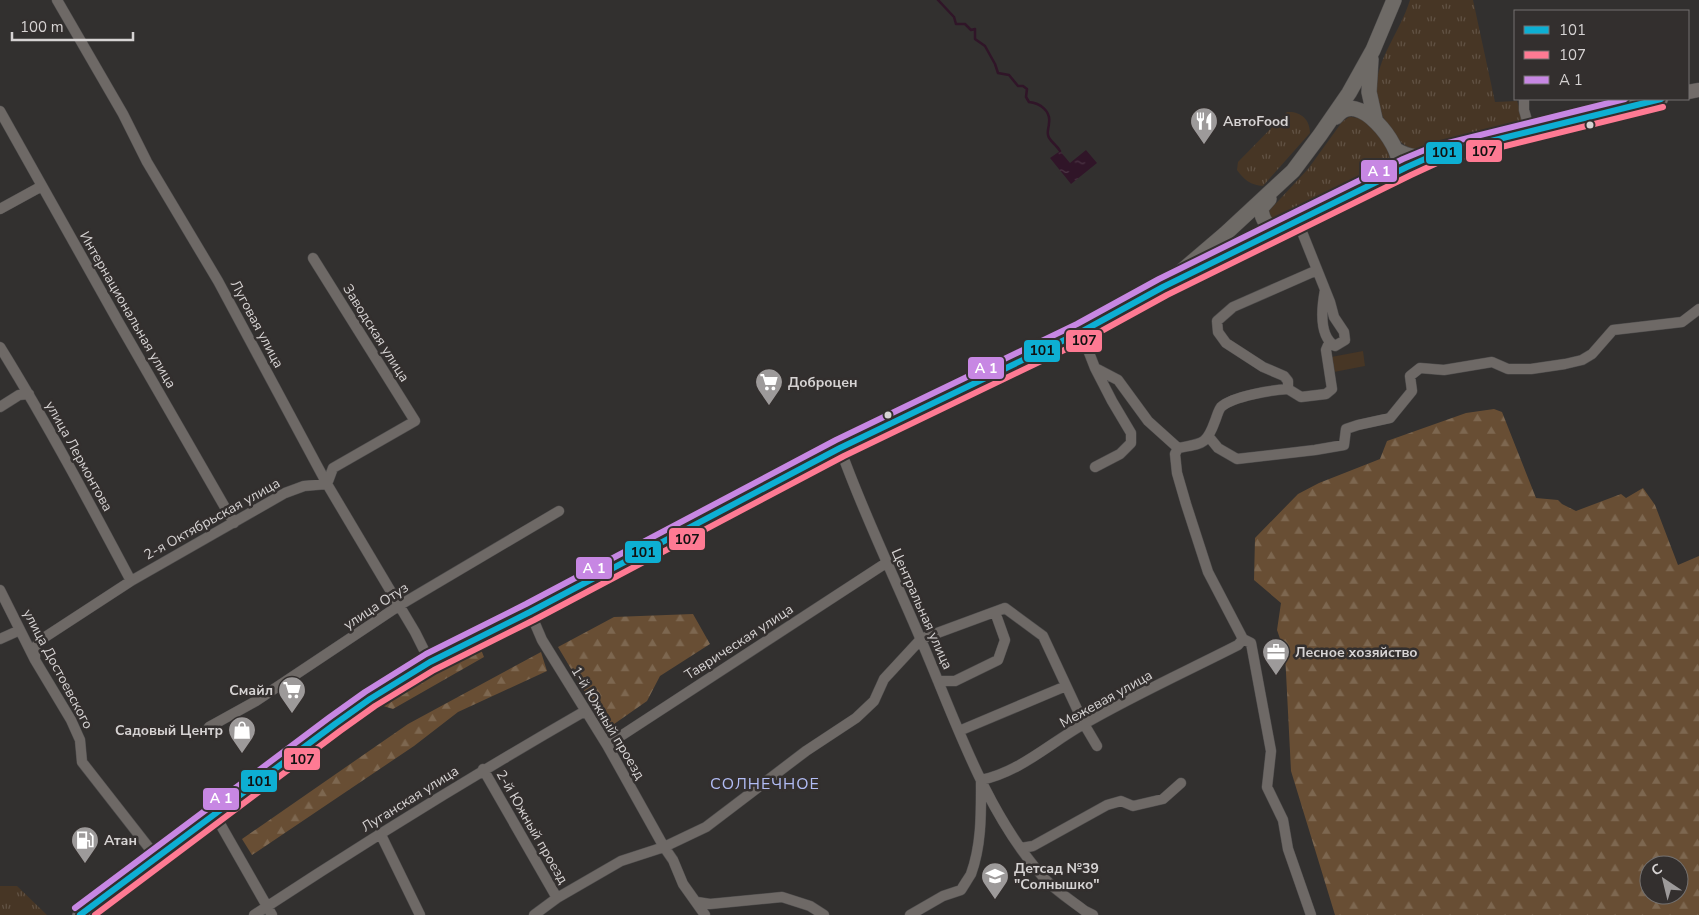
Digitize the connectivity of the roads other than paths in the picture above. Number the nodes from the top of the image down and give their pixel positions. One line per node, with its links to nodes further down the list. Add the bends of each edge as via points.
1 (57, 0): 34 (street, Луговая улица, via 218,281)
2 (1394, 0): 3 (main road)
3 (1373, 50): 7 (main road, via 1368,83); 9 (main road)
4 (1524, 100): 8 (street)
5 (1657, 100): 8 (main road)
6 (0, 111): 13 (street, Интернациональная улица)
7 (1374, 119): 9 (main road, via 1358,109 1349,108 1340,111); 10 (main road)
8 (1530, 131): 11 (main road)
9 (1320, 135): 14 (main road, via 1293,171)
10 (1396, 150): 11 (main road, via 1417,158); 12 (main road, via 1398,163)
11 (1434, 155): 12 (main road)
12 (1379, 181): 16 (main road)
13 (42, 186): 15 (street); 36 (street, Интернациональная улица)
14 (1268, 195): 17 (main road, via 1261,208 1262,216 1265,223); 20 (main road)
15 (0, 209)
16 (1298, 222): 17 (main road); 19 (street)
17 (1278, 231): 20 (main road)
18 (314, 258): 34 (street, Заводская улица, via 415,421 333,468)
19 (1316, 267): 21 (street); 27 (street, via 1315,271 1233,307 1217,321 1218,332 1226,343 1263,367 1284,376)
20 (1163, 288): 23 (main road)
21 (1325, 290): 24 (street, via 1323,328); 24 (street, via 1345,340 1335,346)
22 (1699, 309): 30 (street, via 1682,322 1613,330 1592,354 1565,364 1531,369 1508,369 1492,362 1444,370 1420,368 1410,376 1412,391 1390,418 1346,429 1344,445 1237,459 1218,448)
23 (1081, 332): 26 (street); 31 (main road)
24 (1329, 343): 27 (street, via 1326,350 1332,389 1326,394 1301,397)
25 (0, 347): 28 (street, улица Лермонтова)
26 (1095, 368): 32 (street, via 1118,380 1148,421); 33 (street, via 1131,433 1131,443 1120,454)
27 (1288, 389): 30 (street, via 1266,391 1226,404 1219,409)
28 (29, 394): 29 (street, via 19,395); 38 (street, улица Лермонтова)
29 (0, 407)
30 (1209, 437): 32 (street, via 1203,443)
31 (840, 448): 37 (street, Центральная улица); 41 (main road)
32 (1178, 448): 46 (street, via 1175,454 1178,473 1208,572)
33 (1096, 467)
34 (327, 484): 36 (street, 2-я Октябрьская улица, via 291,491); 40 (street, Луговая улица)
35 (559, 511): 40 (street, улица Отуз)
36 (234, 523): 38 (street, 2-я Октябрьская улица)
37 (886, 563): 45 (street, Центральная улица); 55 (street, Таврическая улица)
38 (131, 581): 47 (street, 2-я Октябрьская улица, via 39,641)
39 (0, 590): 43 (street, улица Достоевского)
40 (400, 605): 48 (street, Луговая улица); 53 (street, улица Отуз, via 256,702)
41 (530, 612): 48 (main road); 51 (street, 1-й Южный проезд, via 542,640)
42 (995, 612): 45 (street); 49 (street, via 1005,640 998,660 954,681); 50 (street, via 1005,608 1043,636)
43 (20, 630): 44 (street); 47 (street, улица Достоевского)
44 (0, 639)
45 (921, 639): 49 (street, Центральная улица); 62 (street, via 884,679 874,701 856,718 806,751 706,827)
46 (1243, 639): 52 (street, Межевая улица, via 1238,645); 76 (street, via 1251,642 1267,727 1271,752 1267,787 1283,820 1288,849)
47 (35, 660): 64 (street, улица Достоевского, via 71,720 80,740 82,762)
48 (430, 662): 60 (main road, via 370,699)
49 (938, 681): 54 (street, Центральная улица)
50 (1066, 686): 52 (street); 54 (street)
51 (585, 711): 55 (street, 1-й Южный проезд); 57 (street, Луганская улица)
52 (1084, 724): 56 (street); 58 (street, Межевая улица, via 1043,752 996,777)
53 (209, 727)
54 (959, 731): 58 (street, Центральная улица)
55 (607, 745): 62 (street, 1-й Южный проезд)
56 (1097, 746)
57 (483, 770): 61 (street, Луганская улица); 65 (street, 2-й Южный проезд)
58 (981, 780): 63 (street, Центральная улица); 74 (street, Центральная улица, via 981,816 970,874 960,890)
59 (1181, 783): 63 (street, via 1163,800 1133,806 1121,801 1107,805 1033,846)
60 (214, 815): 64 (main road); 67 (street)
61 (380, 833): 67 (street, Луганская улица); 70 (street)
62 (664, 847): 65 (street, via 621,861); 66 (street, 1-й Южный проезд, via 674,860 682,884)
63 (1021, 848): 75 (street, Центральная улица, via 1045,879)
64 (157, 858): 68 (main road)
65 (557, 898): 71 (street)
66 (696, 902): 72 (street, 1-й Южный проезд); 73 (street, via 710,904 782,897 810,906)
67 (269, 911): 69 (street, Луганская улица)
68 (80, 915)
69 (254, 915)
70 (420, 915)
71 (534, 915)
72 (705, 915)
73 (824, 915)
74 (910, 915)
75 (1093, 915)
76 (1311, 915)

